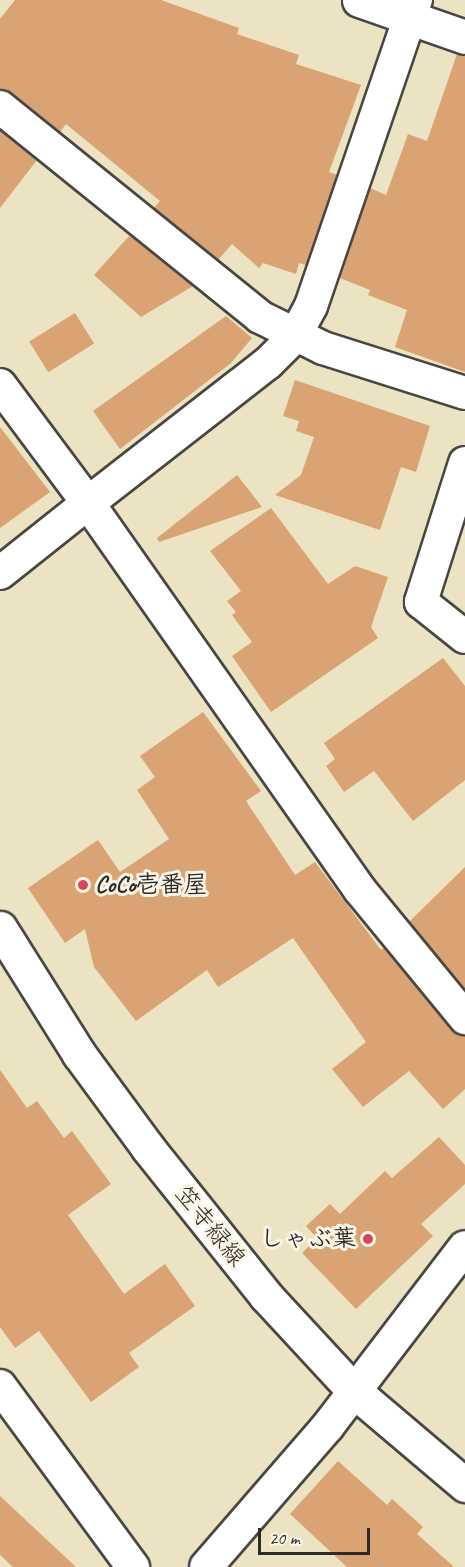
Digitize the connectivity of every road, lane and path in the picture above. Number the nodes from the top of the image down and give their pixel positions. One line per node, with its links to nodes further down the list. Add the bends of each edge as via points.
1 (359, 0): 2 (street)
2 (414, 9): 3 (street); 5 (street, via 311,306)
3 (465, 37)
4 (0, 107): 5 (street, via 260,317)
5 (295, 336): 7 (street); 9 (street, via 268,363)
6 (0, 384): 9 (street)
7 (465, 393)
8 (465, 463): 11 (street, via 421,602)
9 (88, 503): 10 (street); 13 (street, via 360,890)
10 (0, 573)
11 (465, 637)
12 (0, 928): 16 (street, 笠寺緑線, via 79,1054 148,1148 267,1296)
13 (465, 1018)
14 (465, 1247): 16 (street)
15 (0, 1386): 18 (street)
16 (353, 1390): 17 (street, 笠寺緑線); 19 (street, via 328,1426)
17 (465, 1485)
18 (133, 1567)
19 (206, 1567)

